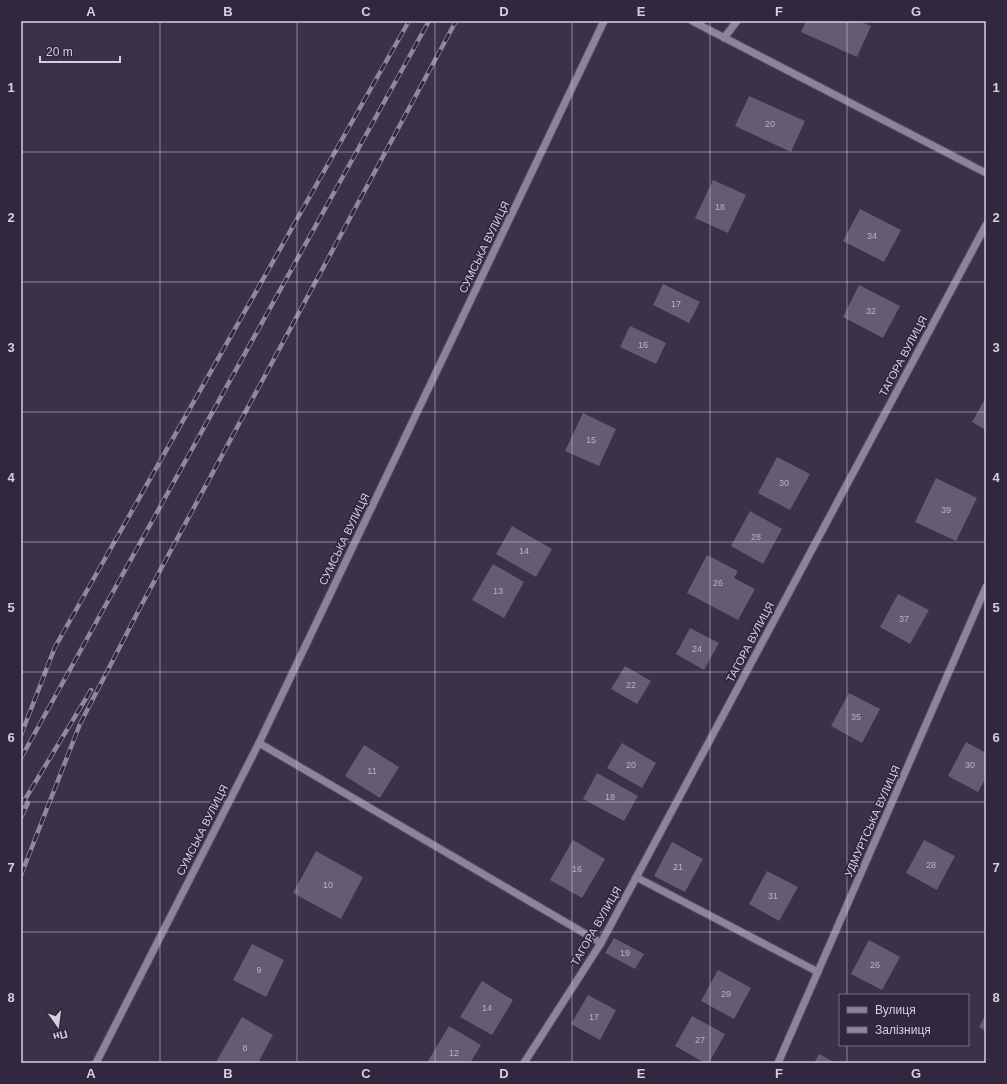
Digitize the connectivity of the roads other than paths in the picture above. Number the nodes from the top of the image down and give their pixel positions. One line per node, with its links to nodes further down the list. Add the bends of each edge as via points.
1 (604, 21): 8 (street, СУМСЬКА ВУЛИЦЯ)
2 (692, 21): 4 (street)
3 (737, 21): 4 (street)
4 (724, 38): 5 (street)
5 (986, 172)
6 (986, 225): 9 (street, ТАГОРА ВУЛИЦЯ)
7 (986, 587): 11 (street, УДМУРТСЬКА ВУЛИЦЯ)
8 (259, 743): 10 (street); 12 (street, СУМСЬКА ВУЛИЦЯ)
9 (636, 877): 10 (street, ТАГОРА ВУЛИЦЯ); 11 (street)
10 (601, 943): 13 (street, ТАГОРА ВУЛИЦЯ)
11 (818, 972): 14 (street, УДМУРТСЬКА ВУЛИЦЯ)
12 (96, 1063)
13 (524, 1063)
14 (778, 1063)

